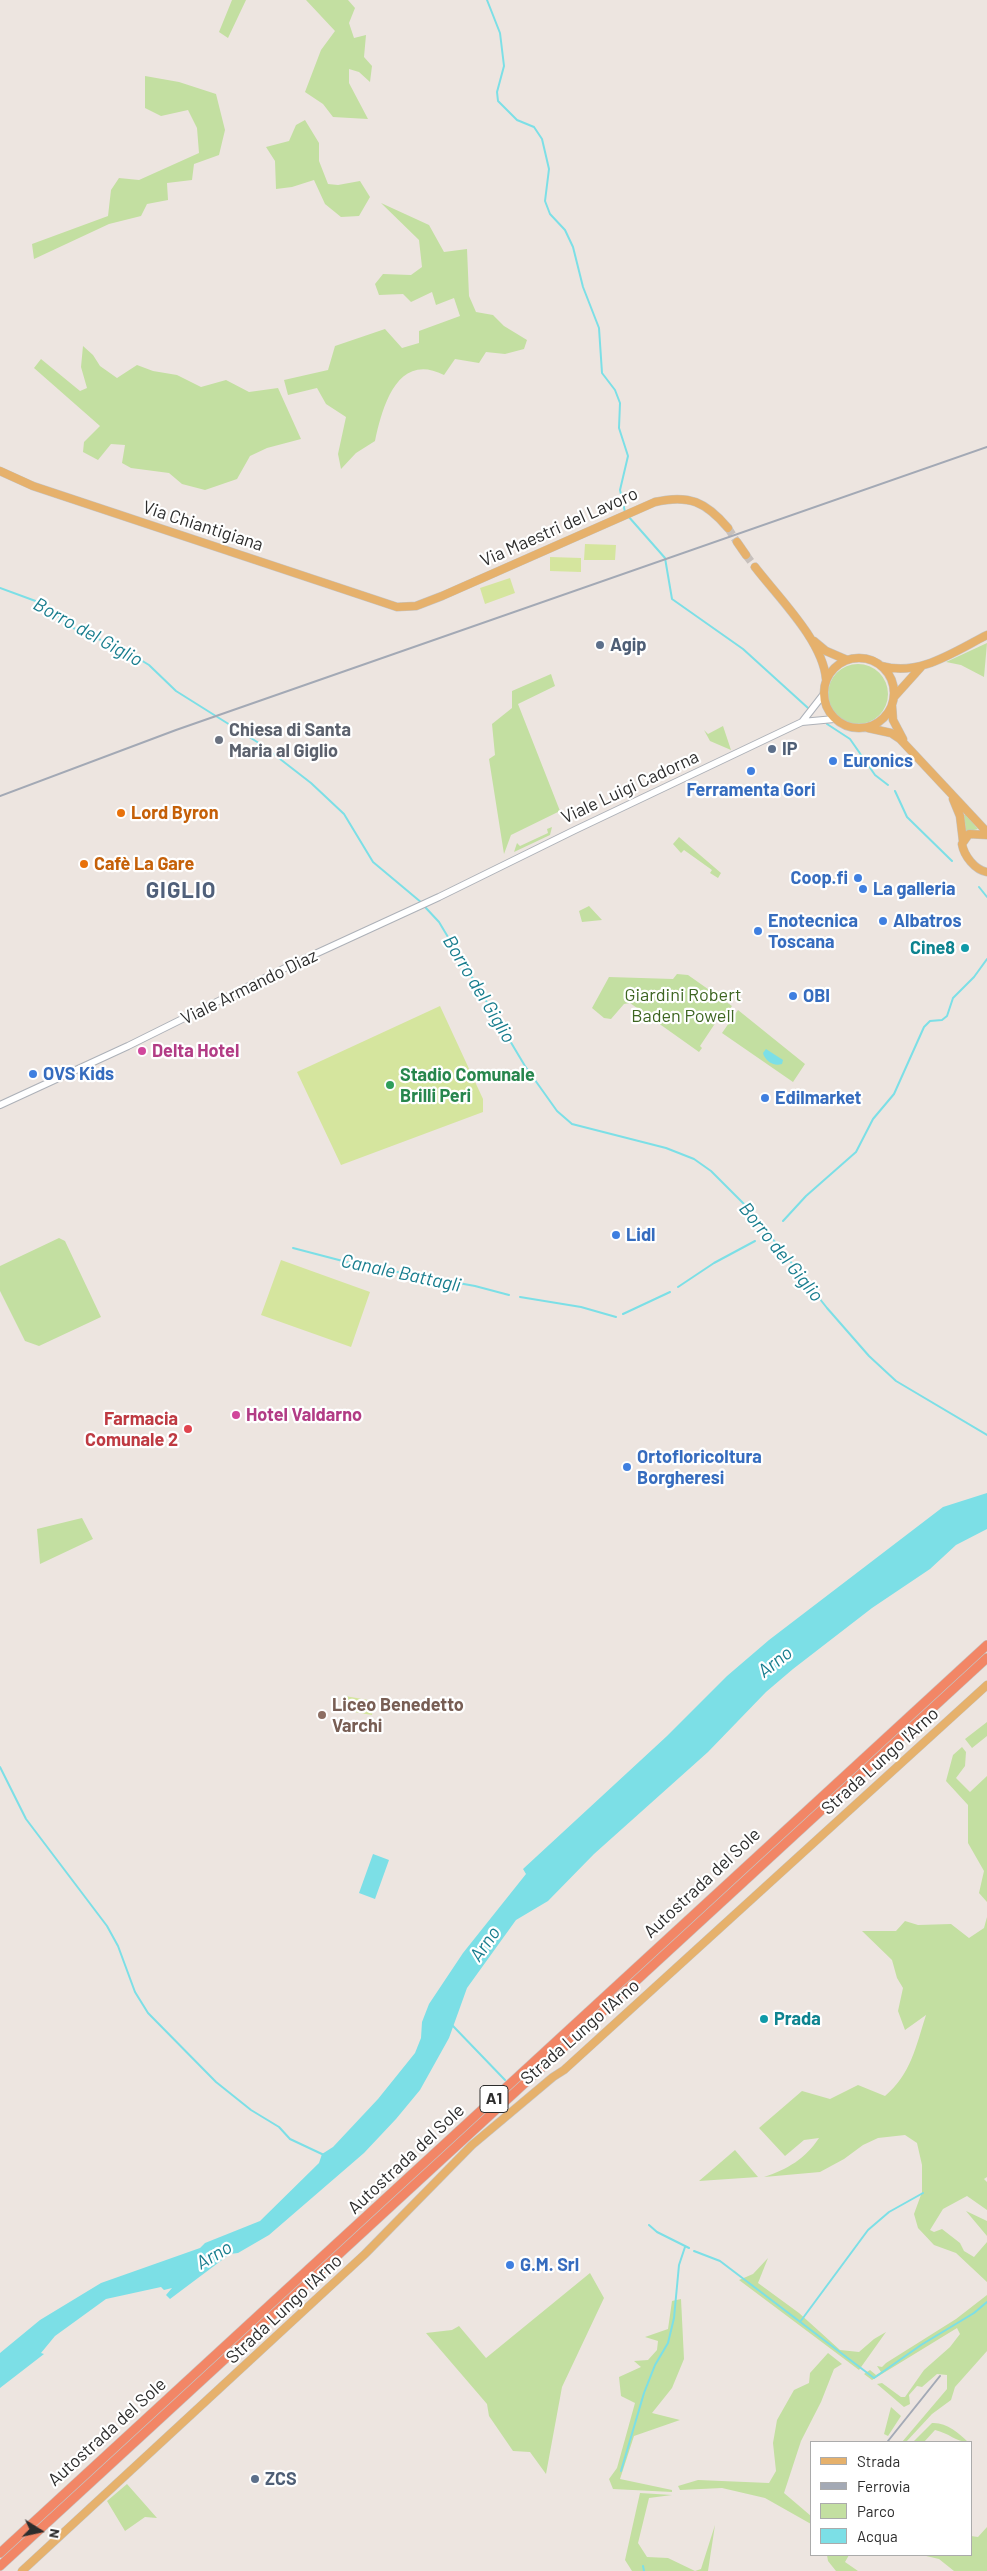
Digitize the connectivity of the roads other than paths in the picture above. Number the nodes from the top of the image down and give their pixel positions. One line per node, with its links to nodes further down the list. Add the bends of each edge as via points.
1 (0, 471): 6 (main road, Via Chiantigiana, via 33,486)
2 (728, 528): 6 (main road, Via Maestri del Lavoro, via 706,507 693,500 669,498 639,508 442,596 416,606)
3 (737, 542): 4 (main road)
4 (746, 555)
5 (754, 567): 8 (main road)
6 (397, 607)
7 (987, 635): 11 (main road)
8 (808, 636): 9 (main road, via 826,651); 12 (main road, via 824,663)
9 (847, 660): 10 (main road, via 861,658); 12 (main road, via 838,664)
10 (880, 666): 11 (main road, via 903,670); 14 (main road, via 891,679)
11 (921, 667): 14 (main road)
12 (826, 679): 13 (main road)
13 (823, 695): 16 (main road, via 828,712); 17 (street, Viale Luigi Cadorna)
14 (894, 697): 15 (main road)
15 (892, 706): 18 (main road, via 882,720); 19 (main road, via 893,720)
16 (834, 719): 17 (street, Viale Luigi Cadorna); 18 (main road, via 850,728)
17 (802, 722): 24 (street, Viale Luigi Cadorna)
18 (868, 728): 19 (main road, via 891,733)
19 (908, 747): 20 (main road)
20 (950, 793): 21 (main road); 22 (main road, via 960,816)
21 (987, 834): 22 (main road, via 973,833)
22 (963, 841): 23 (main road, via 962,848 968,858)
23 (985, 873)
24 (430, 901): 25 (street, Viale Armando Diaz)
25 (0, 1104)
26 (987, 1645): 29 (highway, Autostrada del Sole / A1)
27 (987, 1658): 30 (highway, Autostrada del Sole / A1)
28 (987, 1685): 31 (main road, Strada Lungo l'Arno, via 564,2070 472,2145 365,2254)
29 (0, 2553)
30 (0, 2566)
31 (22, 2571)

